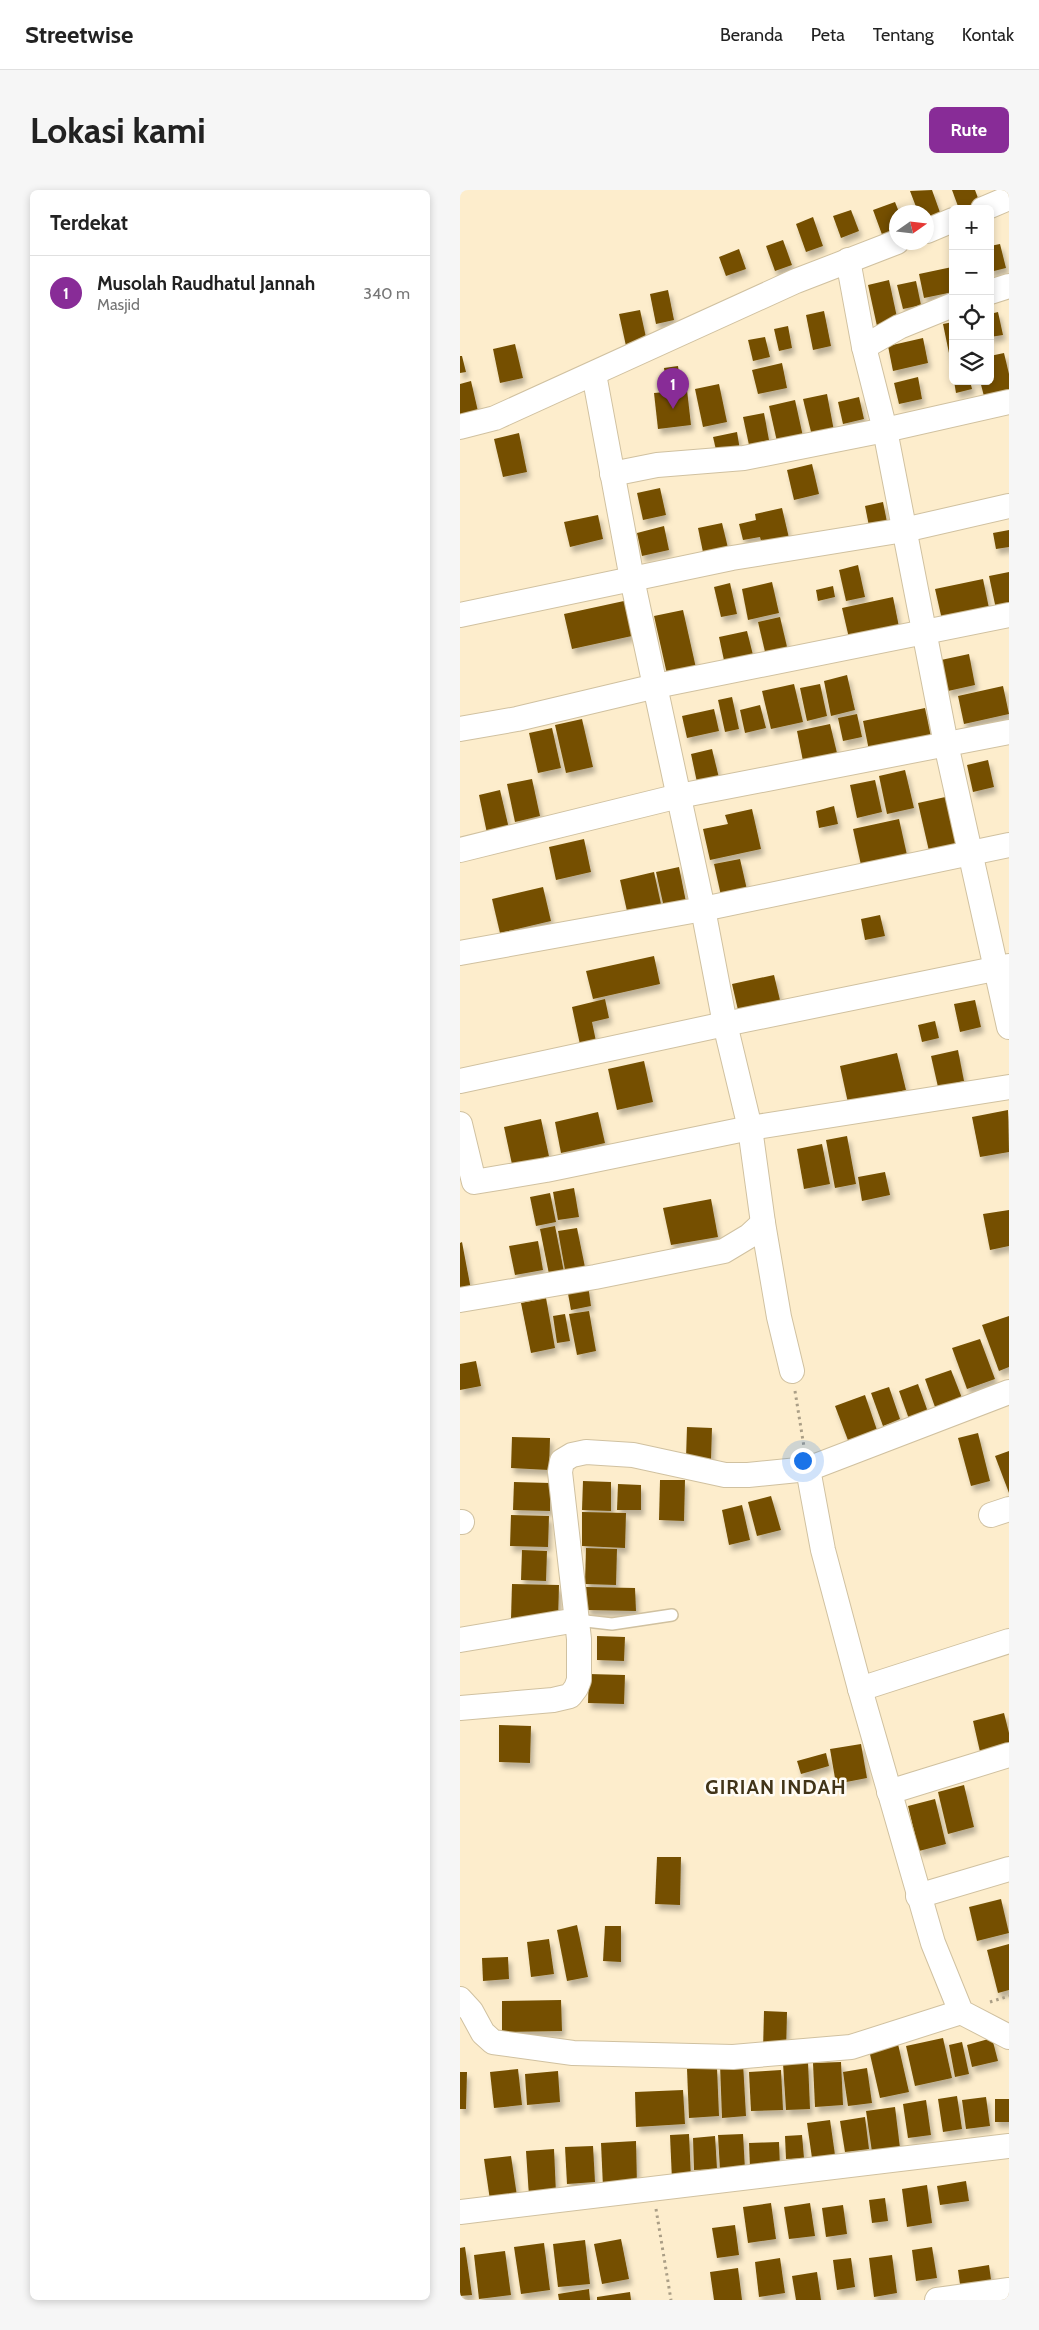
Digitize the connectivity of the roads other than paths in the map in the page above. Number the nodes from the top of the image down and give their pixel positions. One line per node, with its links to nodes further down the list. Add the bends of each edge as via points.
1 (1009, 198): 2 (street)
2 (992, 205)
3 (949, 221): 4 (street)
4 (934, 227)
5 (889, 245): 6 (street)
6 (848, 260): 10 (street); 11 (street)
7 (1009, 286): 8 (street)
8 (994, 291)
9 (949, 307): 10 (street, via 899,327)
10 (864, 347): 14 (street)
11 (594, 374): 13 (street, via 495,418); 15 (street)
12 (1009, 402): 14 (street)
13 (460, 427)
14 (884, 430): 15 (street, via 744,458 657,465); 17 (street)
15 (612, 474): 18 (street)
16 (1009, 506): 17 (street)
17 (904, 530): 18 (street, via 732,558); 21 (street)
18 (632, 579): 19 (street); 22 (street)
19 (460, 615)
20 (1009, 615): 21 (street)
21 (924, 633): 22 (street); 25 (street)
22 (656, 686): 23 (street); 26 (street)
23 (460, 729)
24 (1009, 732): 25 (street)
25 (946, 744): 26 (street); 29 (street)
26 (679, 796): 28 (street); 30 (street)
27 (1009, 845): 29 (street)
28 (460, 850)
29 (971, 852): 30 (street); 32 (street)
30 (703, 909): 31 (street); 33 (street)
31 (460, 953)
32 (1002, 968): 33 (street); 34 (street)
33 (725, 1024): 35 (street); 38 (street)
34 (1009, 1027)
35 (460, 1081)
36 (1009, 1087): 38 (street)
37 (460, 1124): 39 (street)
38 (750, 1128): 39 (street); 40 (street)
39 (467, 1183)
40 (763, 1223): 41 (street, via 724,1251); 42 (street)
41 (460, 1300)
42 (792, 1371)
43 (1009, 1392): 44 (street)
44 (808, 1469): 46 (street, via 725,1475 633,1455 586,1452 562,1461 560,1472); 49 (street, via 823,1550)
45 (672, 1616): 46 (lane, via 612,1624)
46 (577, 1620): 47 (street); 50 (street, via 579,1680 570,1696)
47 (460, 1640)
48 (1009, 1641): 49 (street)
49 (860, 1689): 52 (street)
50 (460, 1708)
51 (1009, 1755): 52 (street)
52 (889, 1792): 54 (street)
53 (1009, 1869): 54 (street)
54 (918, 1896): 56 (street)
55 (460, 1999): 56 (street, via 471,2011 483,2034 494,2042 573,2053 733,2057 851,2047)
56 (961, 2012): 57 (street)
57 (1009, 2037)
58 (1009, 2146): 59 (street)
59 (460, 2212)
60 (1009, 2290): 61 (street)
61 (937, 2300)

